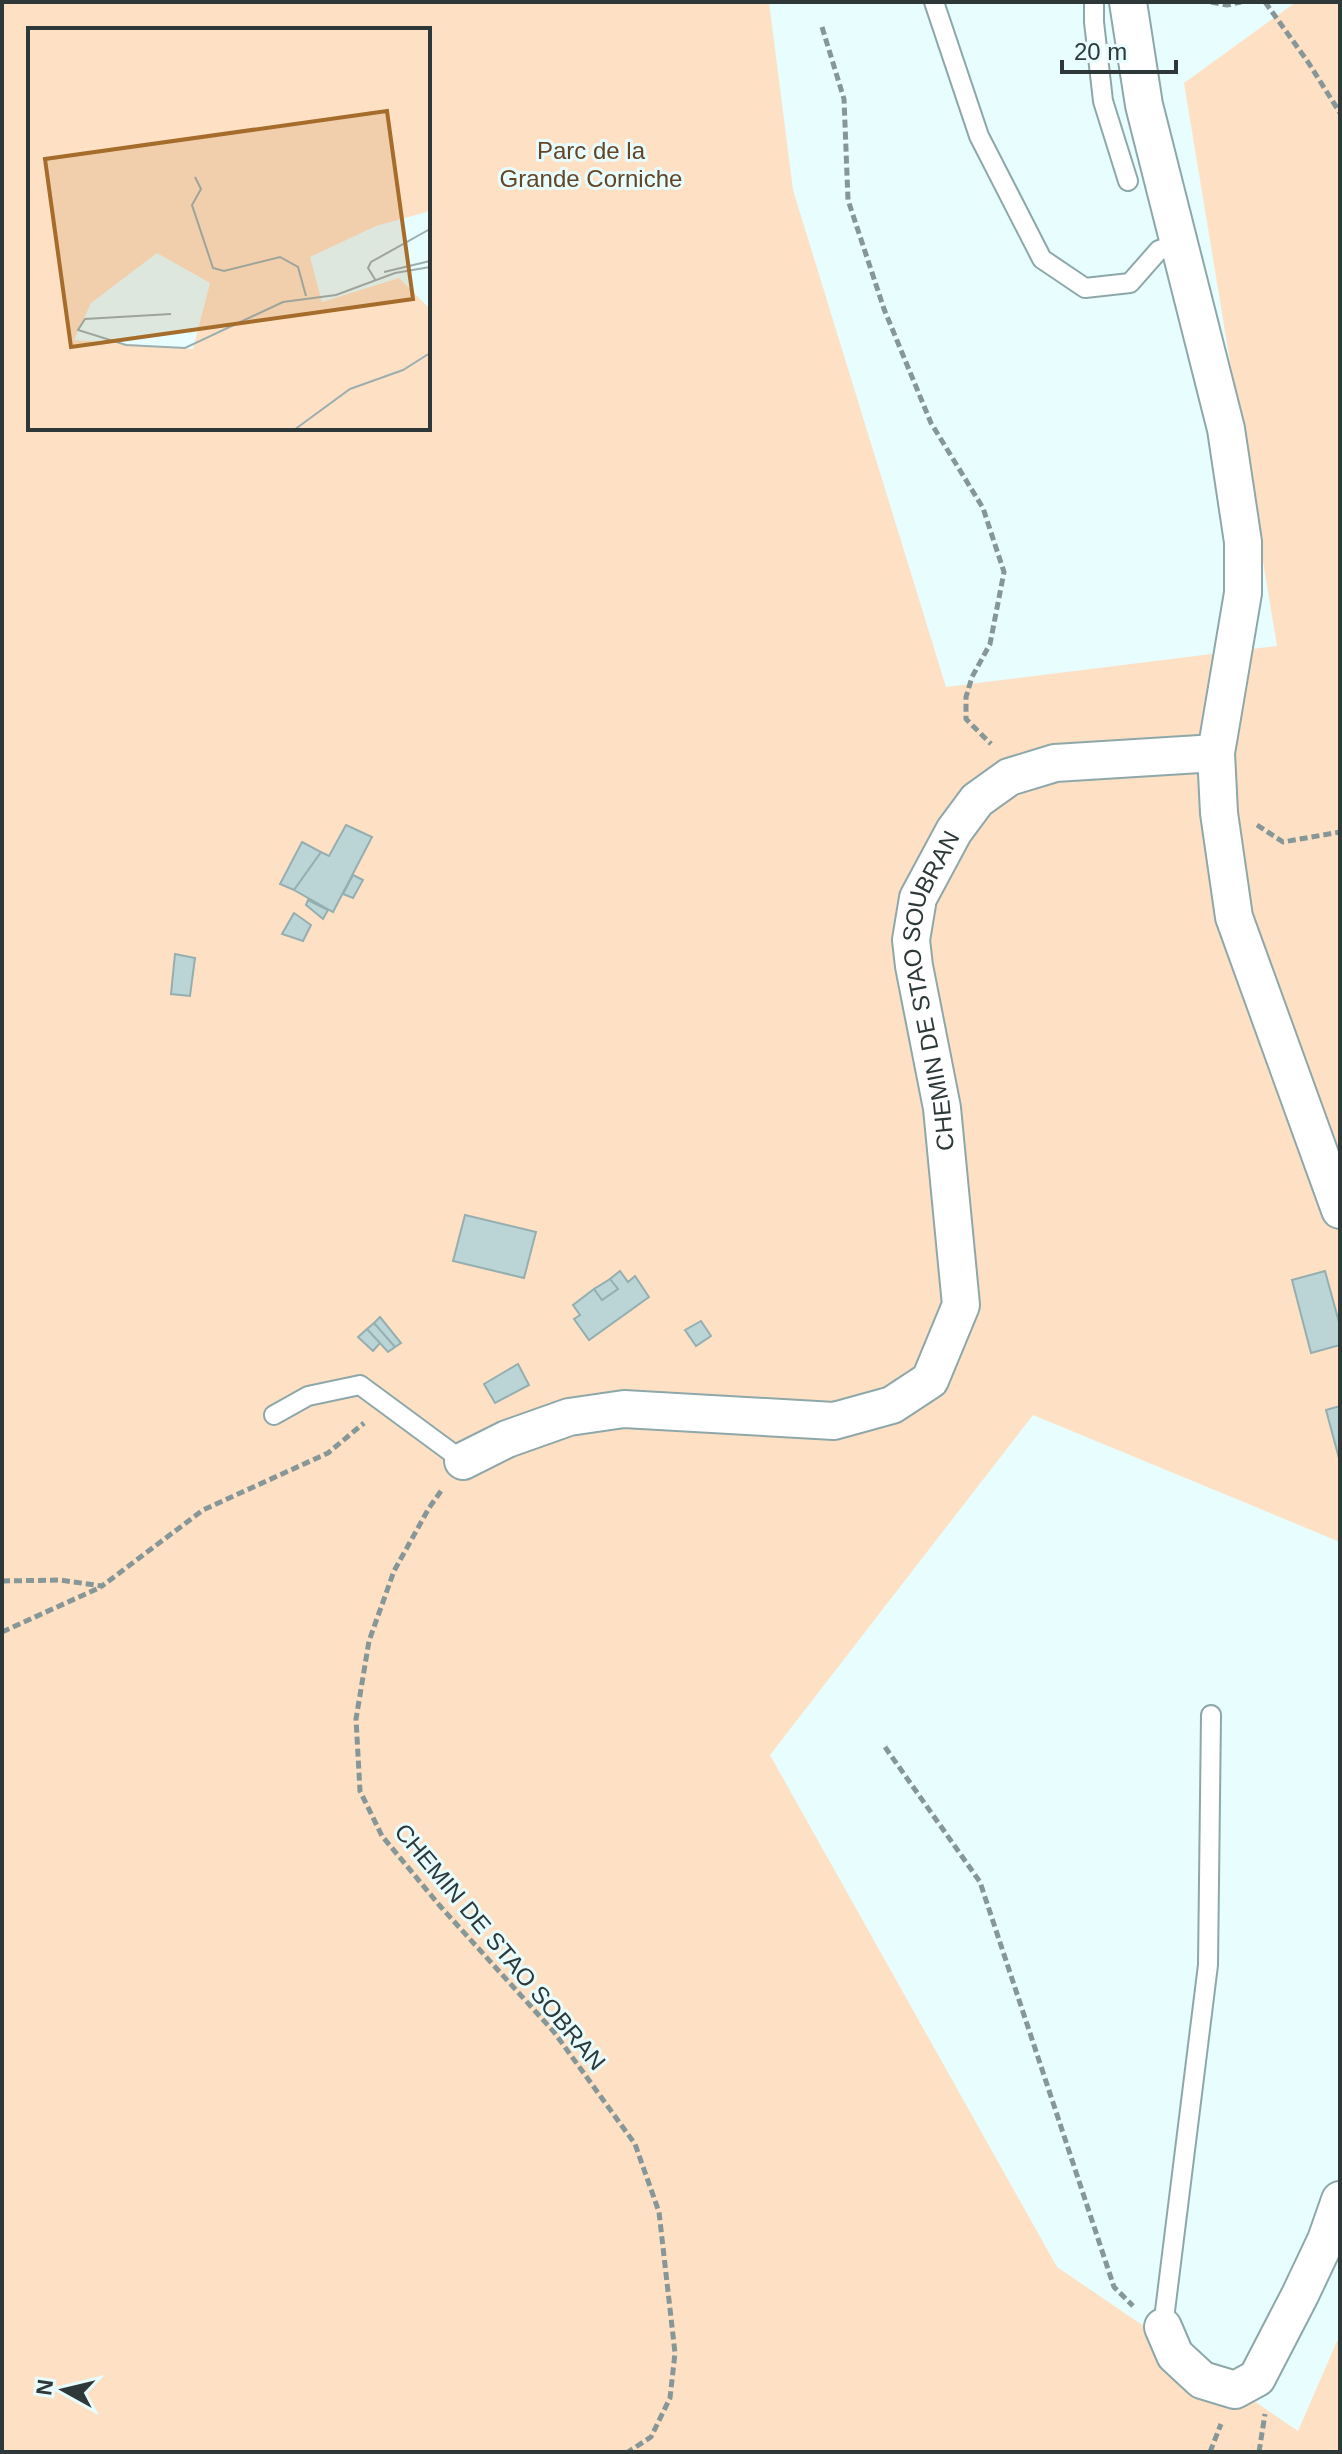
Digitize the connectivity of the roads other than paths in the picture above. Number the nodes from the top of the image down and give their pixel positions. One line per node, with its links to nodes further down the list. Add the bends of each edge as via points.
1 (934, 2): 5 (lane, via 979,136 1042,259 1085,288 1130,283 1159,250)
2 (1094, 2): 4 (lane, via 1103,101)
3 (1128, 2): 5 (street, via 1144,105)
4 (1128, 181)
5 (1178, 244): 6 (street, via 1226,429 1243,542 1243,593)
6 (1216, 753): 7 (street, via 1234,917); 9 (street, CHEMIN DE STAO SOUBRAN, via 1055,763 1009,777 977,800 918,898 911,940 942,1108 961,1305 930,1380 892,1405 834,1421 624,1409 569,1417)
7 (1340, 1210)
8 (274, 1415): 9 (lane, via 308,1396 360,1385)
9 (463, 1461)
10 (1211, 1715): 12 (lane, via 1208,1965)
11 (1340, 2200): 12 (street, via 1326,2240 1257,2378 1235,2390 1202,2380 1175,2355)
12 (1163, 2327)

